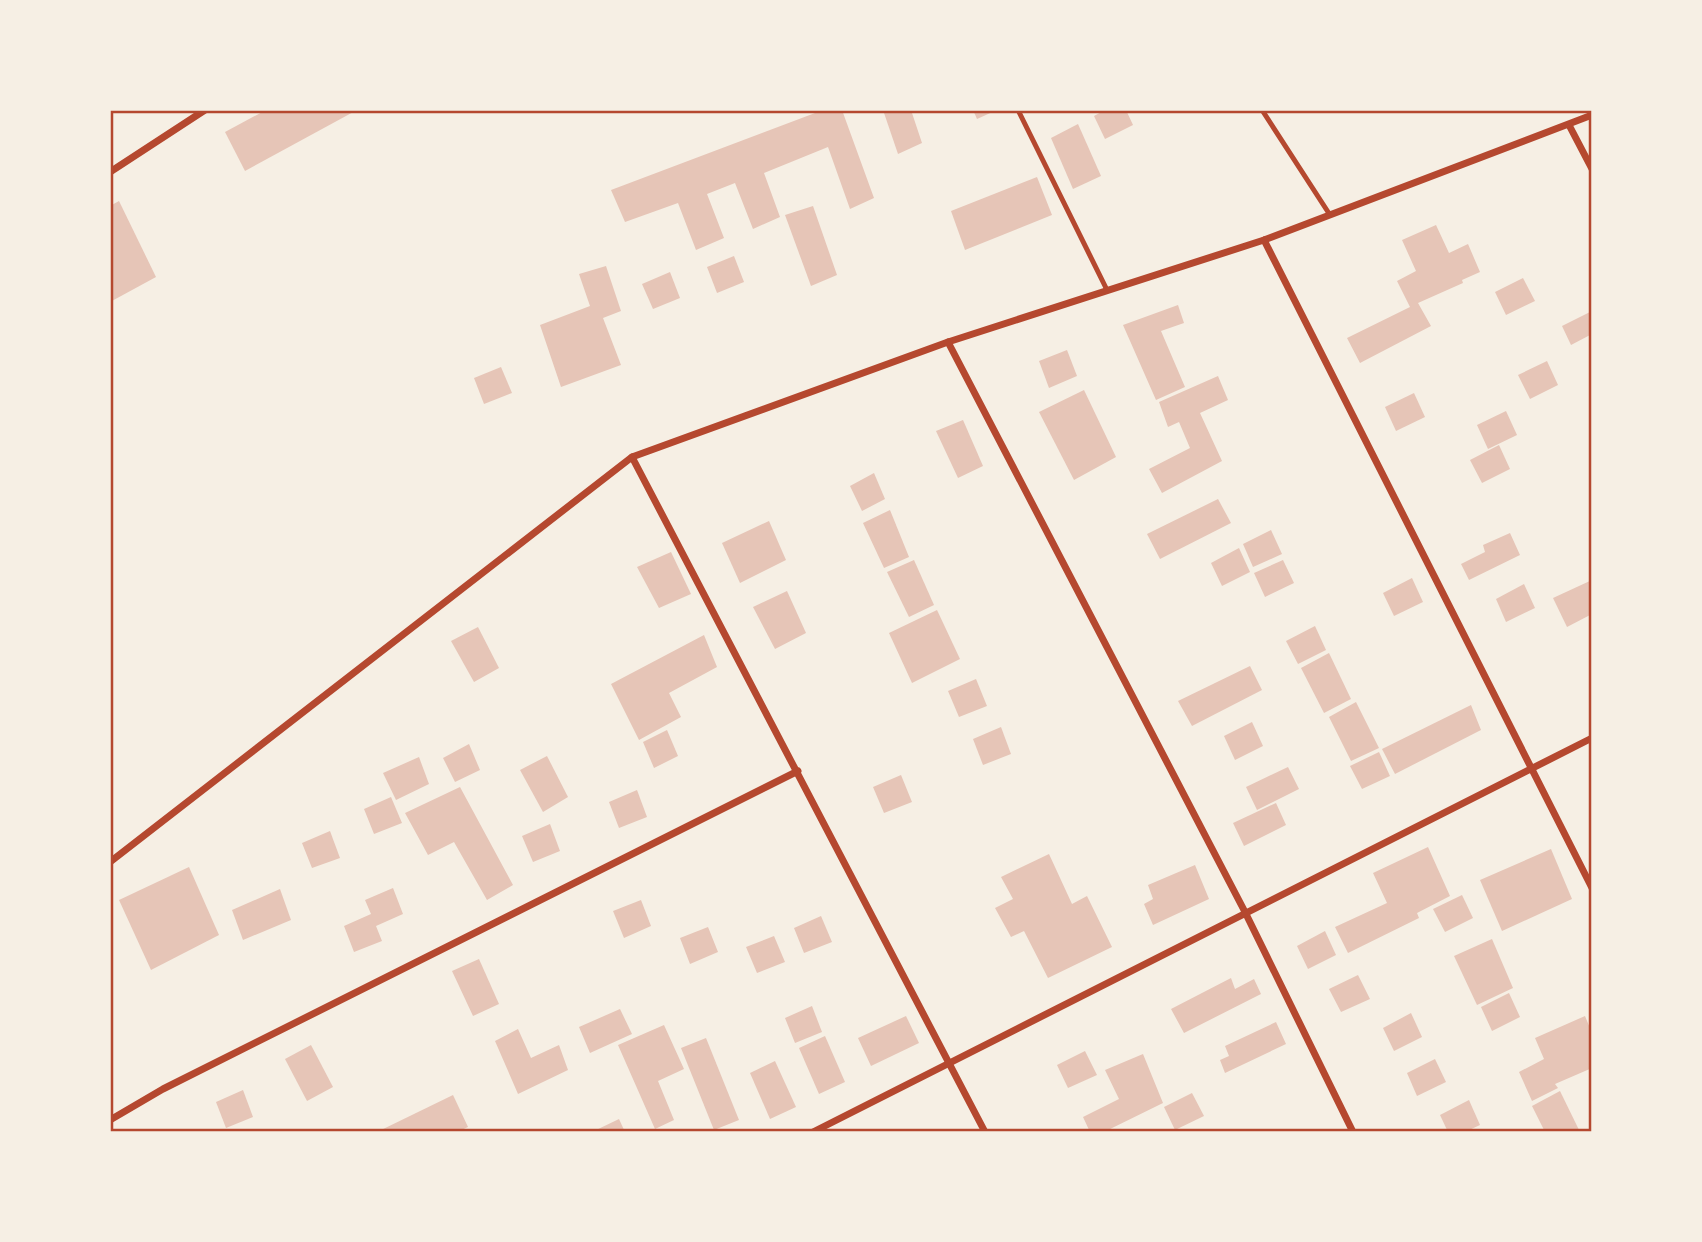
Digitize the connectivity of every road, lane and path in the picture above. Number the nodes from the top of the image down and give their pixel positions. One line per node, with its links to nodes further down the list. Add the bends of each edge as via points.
1 (205, 110): 7 (street)
2 (1018, 110): 10 (lane)
3 (1262, 110): 8 (lane)
4 (1592, 115): 5 (street)
5 (1569, 125): 6 (street); 8 (street)
6 (1592, 169)
7 (110, 173)
8 (1330, 215): 9 (street)
9 (1264, 240): 10 (street); 14 (street)
10 (1107, 290): 11 (street)
11 (948, 342): 12 (street); 18 (street)
12 (632, 457): 15 (street); 16 (street)
13 (1592, 738): 14 (street)
14 (1530, 769): 17 (street); 18 (street)
15 (798, 771): 19 (street); 20 (street, via 163,1089)
16 (110, 862)
17 (1592, 888)
18 (1245, 912): 19 (street); 23 (street)
19 (949, 1062): 21 (street); 22 (street)
20 (110, 1120)
21 (813, 1132)
22 (985, 1132)
23 (1353, 1132)

